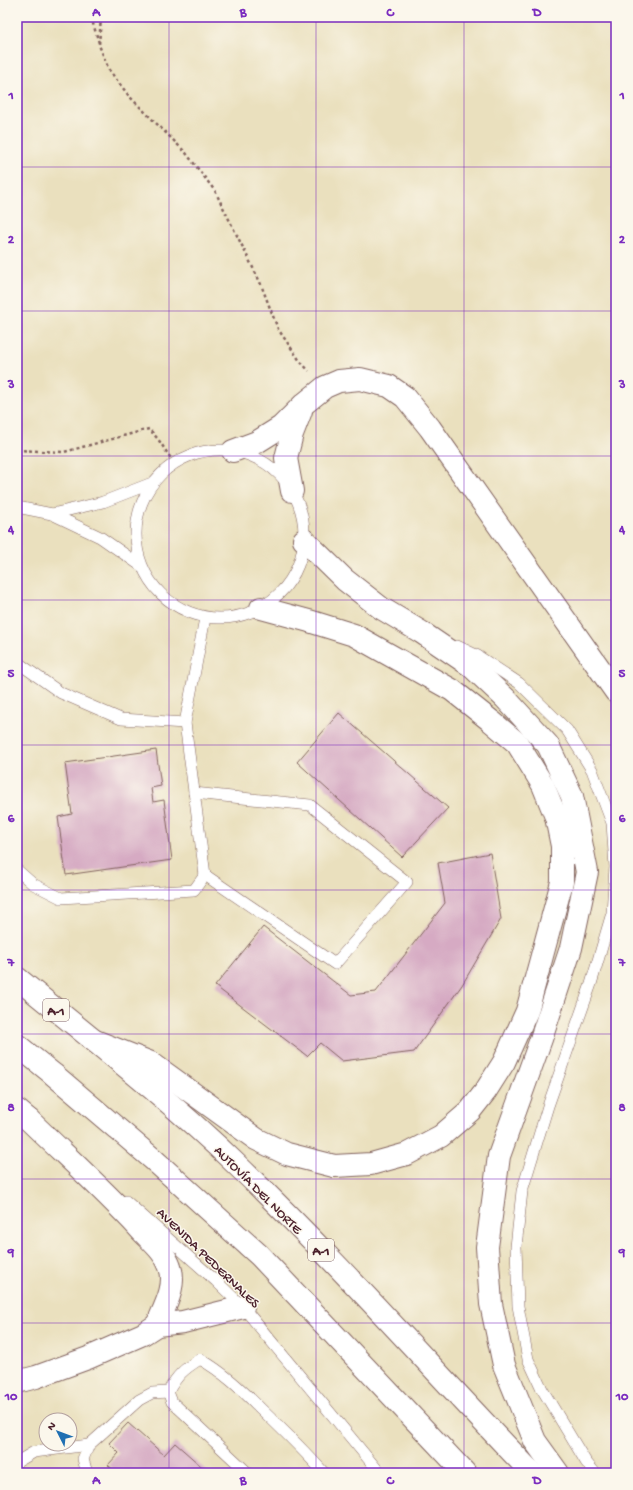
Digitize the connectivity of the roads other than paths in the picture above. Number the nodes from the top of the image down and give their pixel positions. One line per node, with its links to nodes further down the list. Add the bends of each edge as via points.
1 (304, 404): 2 (main road, via 281,427 257,442); 4 (main road, via 286,458); 13 (main road, via 325,387 339,381 360,379 389,386 405,397 430,428)
2 (233, 450): 3 (lane, via 212,450 192,454 174,463); 4 (lane, via 256,458 277,471)
3 (152, 483): 6 (lane, via 103,502); 8 (lane, via 142,502 136,522 136,544)
4 (292, 491): 7 (lane, via 300,506)
5 (17, 507): 6 (lane)
6 (52, 514): 8 (lane, via 100,536)
7 (304, 540): 9 (lane, via 298,567 287,585); 10 (main road, via 345,580)
8 (140, 565): 11 (lane, via 155,590 178,608)
9 (261, 608): 11 (lane, via 234,618); 19 (main road, via 354,635 452,690 517,744 543,785 556,817 562,846 562,882 527,1011 504,1062 486,1092 470,1111 440,1136 407,1154 371,1164 334,1166 287,1154 256,1139 151,1064)
10 (390, 613): 34 (main road, via 470,666 505,698 548,745 572,796 587,872 571,948 499,1156 487,1247 491,1304 504,1365 535,1441); 35 (lane, via 478,656 524,688 566,730 592,770 612,823 615,867 612,913 522,1191 516,1247 518,1306 528,1359 542,1389)
11 (205, 618): 14 (lane)
12 (17, 662): 14 (lane, via 61,693 121,719)
13 (616, 692)
14 (185, 724): 15 (lane)
15 (194, 793): 17 (lane); 17 (lane, via 310,805 407,882 335,964)
16 (17, 870): 17 (lane, via 33,884 61,898 194,890)
17 (205, 875)
18 (17, 978): 19 (main road, AUTOVÍA DEL NORTE / A-1)
19 (95, 1042): 33 (main road, AUTOVÍA DEL NORTE / A-1, via 236,1164)
20 (17, 1045): 32 (main road, via 154,1160 259,1255)
21 (23, 1115): 22 (lane, AVENIDA PEDERNALES, via 143,1215); 23 (main road, via 164,1254 171,1268 172,1284)
22 (243, 1307): 23 (main road); 31 (lane, AVENIDA PEDERNALES)
23 (157, 1326): 24 (main road, via 88,1358)
24 (17, 1382)
25 (168, 1392): 26 (lane, via 152,1393 139,1400); 29 (lane, via 172,1402); 30 (lane, via 175,1378 186,1367 200,1359 231,1380 294,1440)
26 (89, 1444): 27 (lane, via 34,1452); 28 (lane, via 83,1459)
27 (17, 1462)
28 (87, 1473)
29 (248, 1473)
30 (324, 1473)
31 (380, 1473)
32 (464, 1473)
33 (532, 1473)
34 (558, 1473)
35 (595, 1473)

